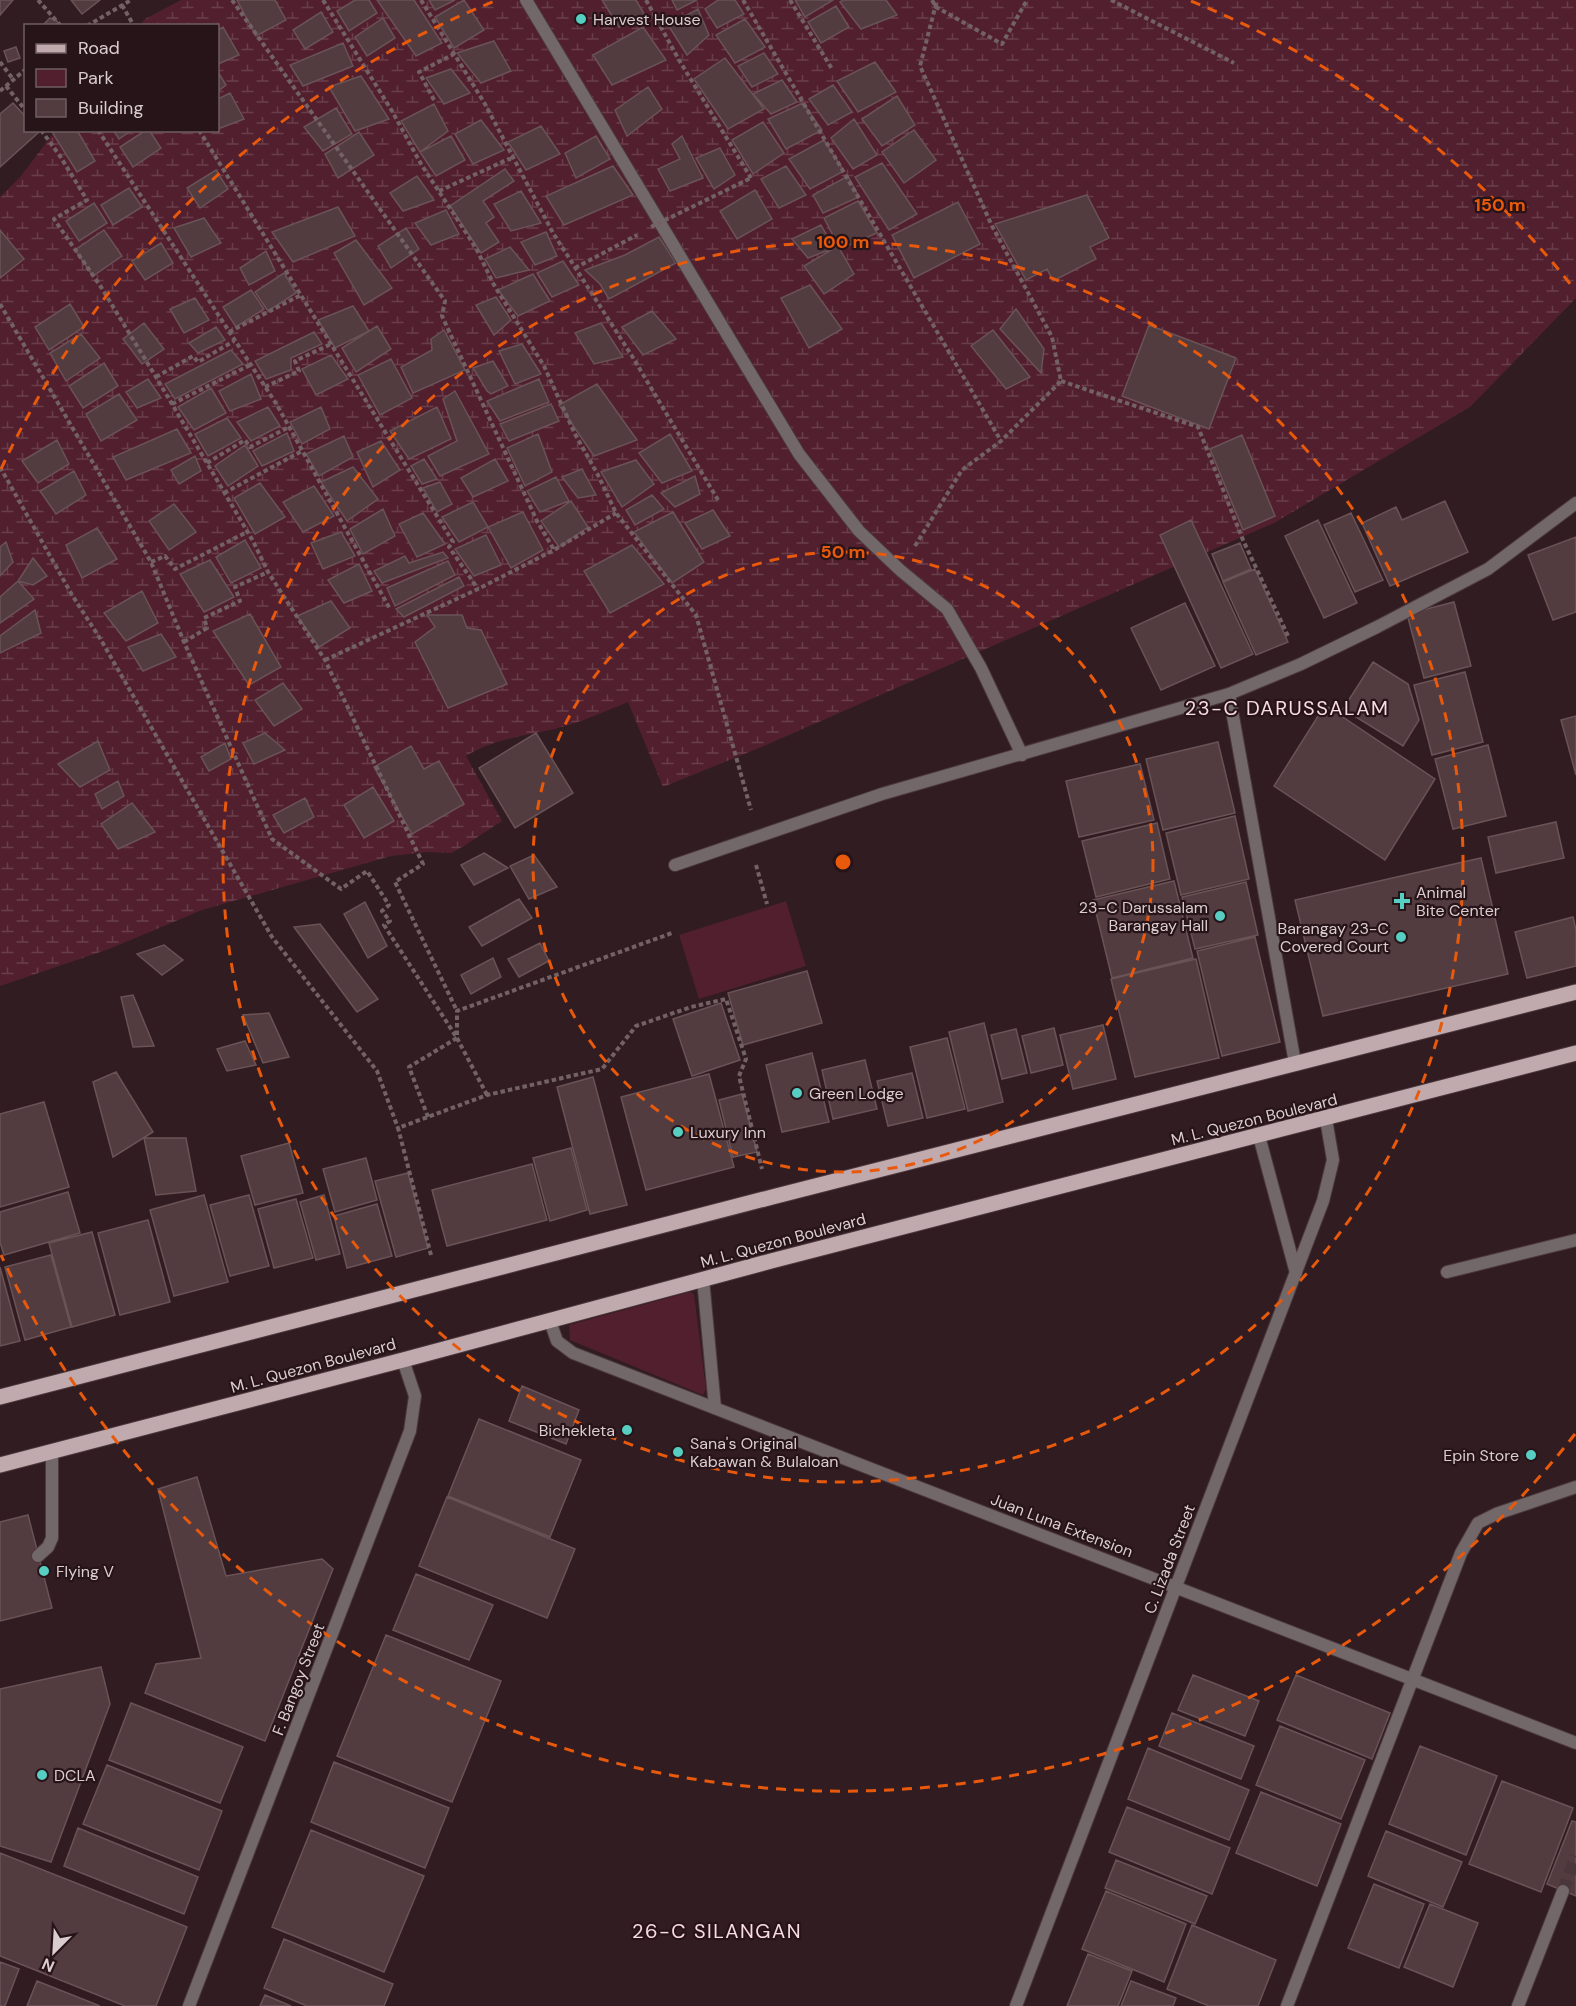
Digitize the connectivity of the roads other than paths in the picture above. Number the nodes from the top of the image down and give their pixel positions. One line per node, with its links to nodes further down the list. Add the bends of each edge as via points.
1 (526, 0): 4 (street, via 799,454 859,531 947,609 981,668)
2 (1576, 503): 3 (street, via 1488,569 1301,664)
3 (1229, 694): 4 (street); 8 (street)
4 (1022, 755): 5 (street, via 882,794)
5 (675, 865)
6 (1576, 992): 8 (main road)
7 (1576, 1053): 9 (main road, M. L. Quezon Boulevard)
8 (1295, 1064): 17 (main road)
9 (1326, 1119): 10 (main road, M. L. Quezon Boulevard); 13 (street, C. Lizada Street, via 1333,1160)
10 (1259, 1136): 13 (street); 14 (main road, M. L. Quezon Boulevard)
11 (1576, 1240): 12 (street)
12 (1447, 1272)
13 (1296, 1273): 23 (street, C. Lizada Street)
14 (703, 1279): 15 (main road, M. L. Quezon Boulevard); 18 (street)
15 (550, 1321): 16 (main road, M. L. Quezon Boulevard); 18 (street, Juan Luna Extension, via 557,1341 573,1353)
16 (403, 1360): 19 (main road, M. L. Quezon Boulevard); 27 (street, F. Bangoy Street, via 415,1396 410,1431)
17 (0, 1397)
18 (715, 1408): 23 (street, Juan Luna Extension)
19 (52, 1452): 20 (main road, M. L. Quezon Boulevard); 22 (street, via 52,1538)
20 (0, 1465)
21 (1576, 1487): 24 (street, via 1478,1523 1461,1553)
22 (38, 1556)
23 (1176, 1587): 24 (street, Juan Luna Extension); 28 (street, C. Lizada Street)
24 (1412, 1679): 25 (street, Juan Luna Extension); 29 (street)
25 (1576, 1743)
26 (1563, 1891): 30 (street)
27 (189, 2006)
28 (1016, 2006)
29 (1287, 2006)
30 (1518, 2006)

